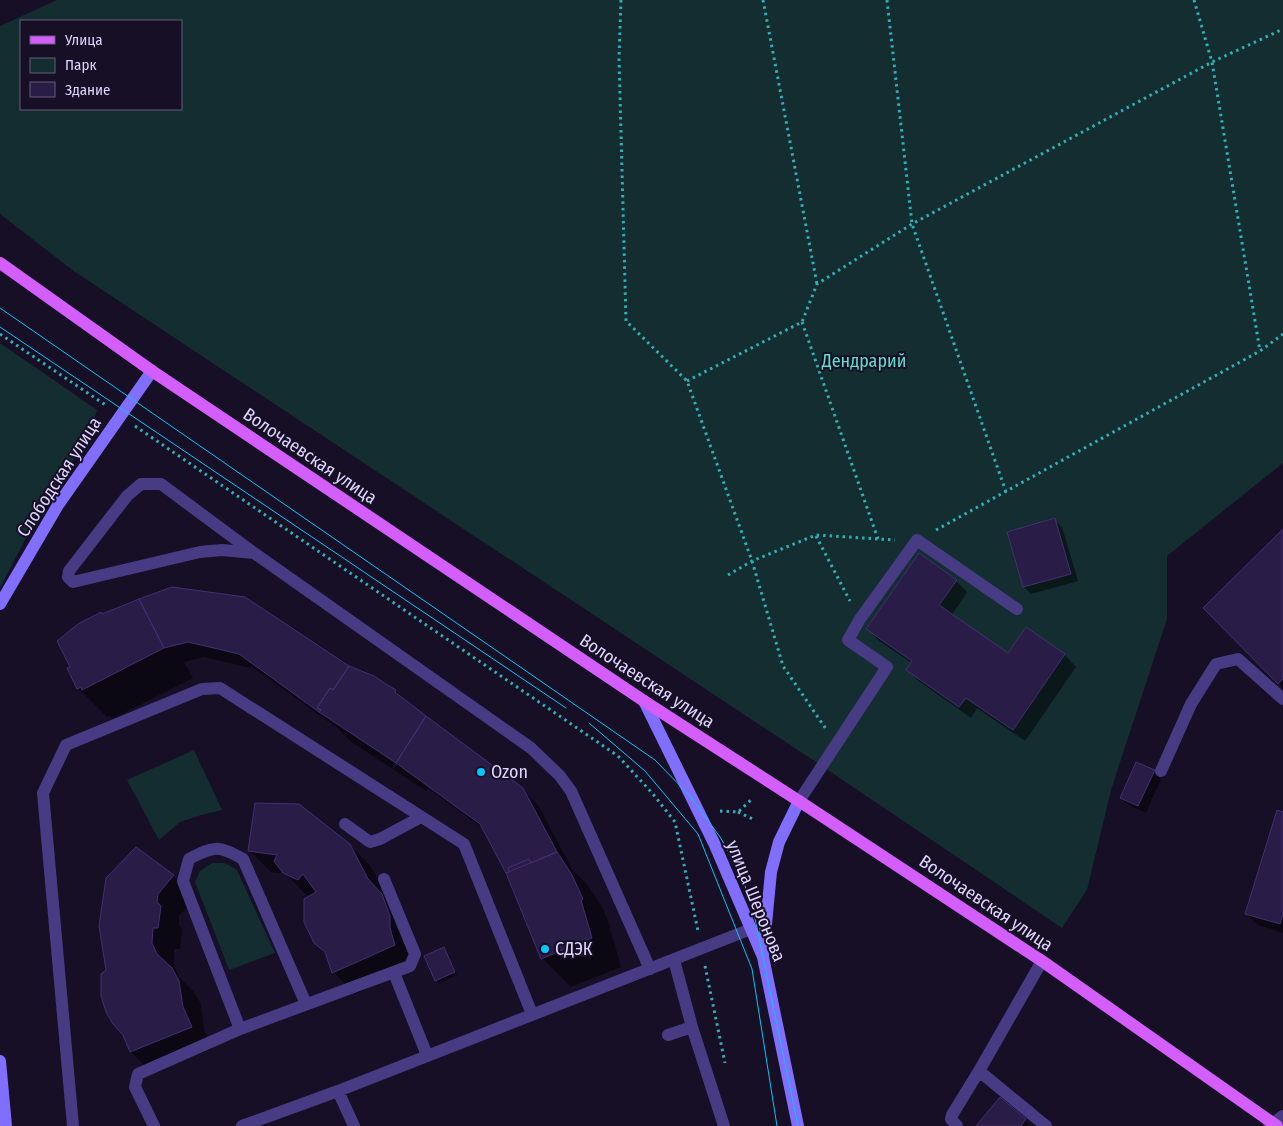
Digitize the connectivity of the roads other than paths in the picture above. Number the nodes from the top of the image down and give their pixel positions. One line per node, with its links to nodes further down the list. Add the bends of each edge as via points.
1 (0, 262): 2 (main road, Волочаевская улица)
2 (152, 371): 4 (main road, Слободская улица, via 58,505); 7 (main road, Волочаевская улица)
3 (254, 553): 3 (lane, via 200,552 73,582 68,577 69,571 127,496 141,484 162,484); 17 (lane, via 531,748 560,776 571,791)
4 (0, 604)
5 (1018, 609): 9 (lane, via 917,540 848,640 887,667)
6 (1283, 699): 8 (lane, via 1238,659 1216,664 1191,704)
7 (644, 701): 9 (main road, Волочаевская улица); 13 (main road, улица Шеронова, via 714,843)
8 (1161, 771)
9 (799, 801): 14 (main road, via 779,842 771,872); 16 (main road, Волочаевская улица)
10 (421, 817): 11 (lane, via 370,842); 20 (lane, via 464,844); 30 (lane, via 220,688 202,689 66,745 43,793)
11 (345, 824)
12 (384, 879): 18 (lane, via 415,954 410,966)
13 (751, 930): 14 (main road, улица Шеронова); 15 (lane)
14 (763, 957): 35 (main road, улица Шеронова)
15 (674, 960): 17 (lane); 21 (lane)
16 (1042, 961): 26 (lane); 28 (main road, Волочаевская улица)
17 (650, 968): 20 (lane)
18 (394, 973): 19 (lane); 24 (lane)
19 (306, 1004): 22 (lane); 22 (lane, via 243,859 227,850 211,848 189,859 183,881)
20 (532, 1014): 24 (lane)
21 (692, 1027): 23 (lane); 34 (lane)
22 (240, 1029): 31 (lane, via 138,1074 135,1087)
23 (668, 1035)
24 (427, 1056): 27 (lane)
25 (0, 1061): 29 (main road)
26 (979, 1071): 36 (lane, via 952,1115 951,1119); 37 (lane)
27 (338, 1091): 32 (lane); 33 (lane)
28 (1276, 1123)
29 (6, 1126)
30 (73, 1126)
31 (154, 1126)
32 (242, 1126)
33 (354, 1126)
34 (724, 1126)
35 (798, 1126)
36 (957, 1126)
37 (1046, 1126)

